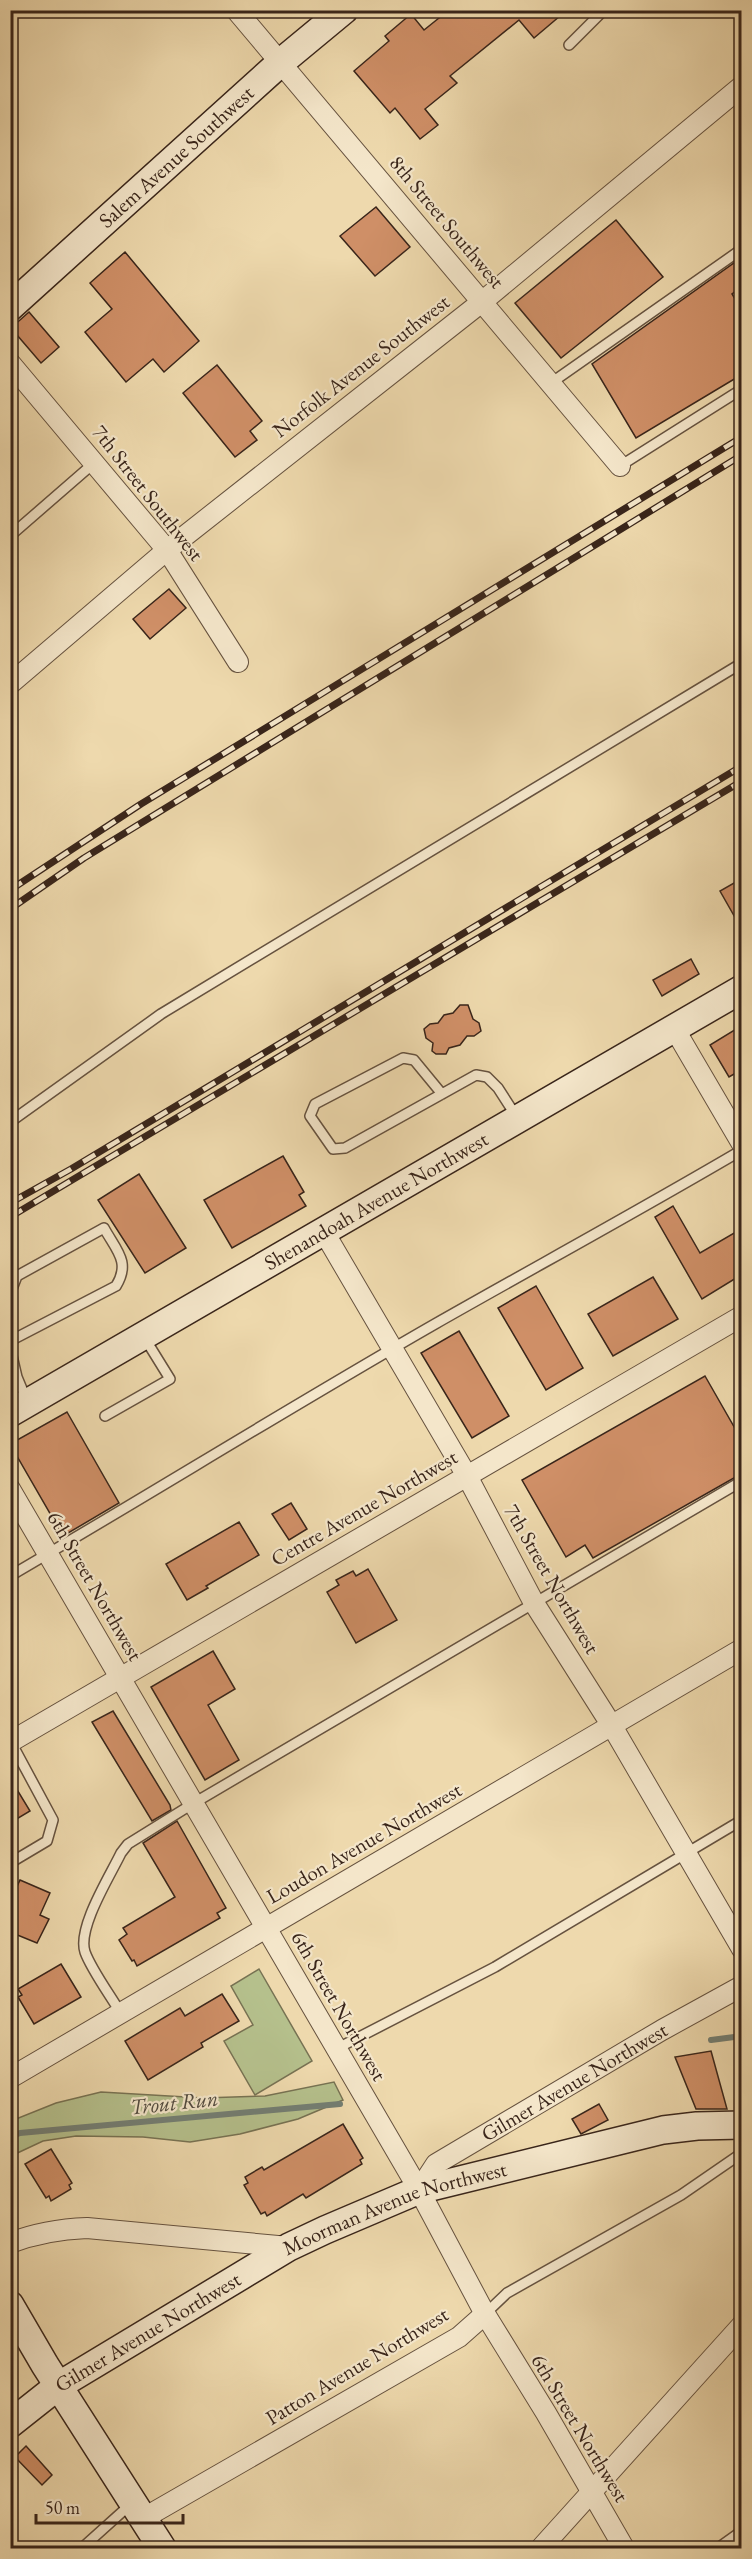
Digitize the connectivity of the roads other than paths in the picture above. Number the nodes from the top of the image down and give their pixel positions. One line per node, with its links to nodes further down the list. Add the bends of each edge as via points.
1 (236, 10): 5 (street, 8th Street Southwest)
2 (344, 10): 5 (street, Salem Avenue Southwest)
3 (604, 10): 4 (lane)
4 (569, 45)
5 (280, 63): 8 (street, 8th Street Southwest); 9 (street, Salem Avenue Southwest)
6 (740, 91): 8 (street, Norfolk Avenue Southwest)
7 (741, 249): 11 (lane)
8 (483, 301): 11 (street, 8th Street Southwest); 16 (street, Norfolk Avenue Southwest)
9 (10, 307)
10 (10, 363): 13 (street, 7th Street Southwest)
11 (551, 383): 14 (street, 8th Street Southwest)
12 (741, 388): 14 (lane)
13 (94, 463): 15 (lane); 16 (street, 7th Street Southwest)
14 (620, 466)
15 (10, 536)
16 (167, 550): 17 (street, 7th Street Southwest); 19 (street, Norfolk Avenue Southwest)
17 (238, 662)
18 (741, 663): 24 (lane, via 161,1014)
19 (10, 684)
20 (741, 989): 21 (street, Shenandoah Avenue Northwest)
21 (674, 1028): 23 (street, Shenandoah Avenue Northwest); 25 (street)
22 (442, 1094): 22 (lane, via 414,1060 403,1058 315,1104 310,1116 333,1149 345,1148); 23 (lane, via 476,1075 487,1077)
23 (518, 1119): 27 (street, Shenandoah Avenue Northwest)
24 (10, 1122)
25 (741, 1144)
26 (741, 1150): 33 (lane)
27 (324, 1232): 30 (street, Shenandoah Avenue Northwest); 33 (street, 7th Street Northwest)
28 (10, 1294): 31 (lane, via 17,1276 104,1228 124,1264 116,1286)
29 (741, 1316): 36 (street, Centre Avenue Northwest)
30 (143, 1335): 34 (street, Shenandoah Avenue Northwest); 35 (lane, via 170,1379)
31 (10, 1341)
32 (10, 1347): 34 (lane)
33 (393, 1349): 36 (street, 7th Street Northwest); 39 (lane)
34 (19, 1408)
35 (105, 1416)
36 (467, 1476): 41 (street, 7th Street Northwest); 43 (street, Centre Avenue Northwest)
37 (741, 1481): 41 (lane)
38 (10, 1489): 39 (street, 6th Street Northwest)
39 (49, 1553): 40 (lane); 43 (street, 6th Street Northwest)
40 (10, 1576)
41 (534, 1603): 44 (street, 7th Street Northwest); 46 (lane)
42 (741, 1649): 44 (street, Loudon Avenue Northwest)
43 (122, 1678): 45 (street, Centre Avenue Northwest); 46 (street, 6th Street Northwest)
44 (612, 1726): 48 (street, 7th Street Northwest); 50 (street, Loudon Avenue Northwest)
45 (11, 1742): 49 (lane, via 53,1820 47,1841)
46 (194, 1803): 50 (street, 6th Street Northwest); 53 (lane, via 128,1844 87,1924 85,1952)
47 (741, 1820): 48 (lane)
48 (686, 1854): 51 (street, 7th Street Northwest); 54 (lane, via 495,1967)
49 (10, 1863)
50 (266, 1928): 53 (street, Loudon Avenue Northwest); 54 (street, 6th Street Northwest)
51 (741, 1949)
52 (741, 1986): 58 (street, Gilmer Avenue Northwest, via 436,2164)
53 (120, 2012): 55 (street, Loudon Avenue Northwest)
54 (336, 2049): 58 (street, 6th Street Northwest)
55 (10, 2078)
56 (741, 2125): 58 (street, Moorman Avenue Northwest, via 663,2130)
57 (741, 2153): 62 (lane, Patton Avenue Northwest, via 681,2195 507,2293)
58 (419, 2190): 60 (street, Moorman Avenue Northwest); 62 (street, 6th Street Northwest)
59 (10, 2243): 60 (street, Moorman Avenue Northwest, via 43,2232 87,2228)
60 (290, 2247): 64 (street, Gilmer Avenue Northwest)
61 (10, 2305): 64 (street)
62 (485, 2314): 66 (street, 6th Street Northwest); 67 (street, Patton Avenue Northwest, via 459,2337)
63 (741, 2325): 66 (street)
64 (58, 2386): 65 (street, Gilmer Avenue Northwest); 67 (street)
65 (10, 2424)
66 (591, 2492): 71 (street); 72 (street, 6th Street Northwest)
67 (139, 2510): 69 (lane); 70 (street)
68 (741, 2531): 73 (lane)
69 (82, 2548)
70 (162, 2548)
71 (541, 2548)
72 (624, 2548)
73 (718, 2548)

